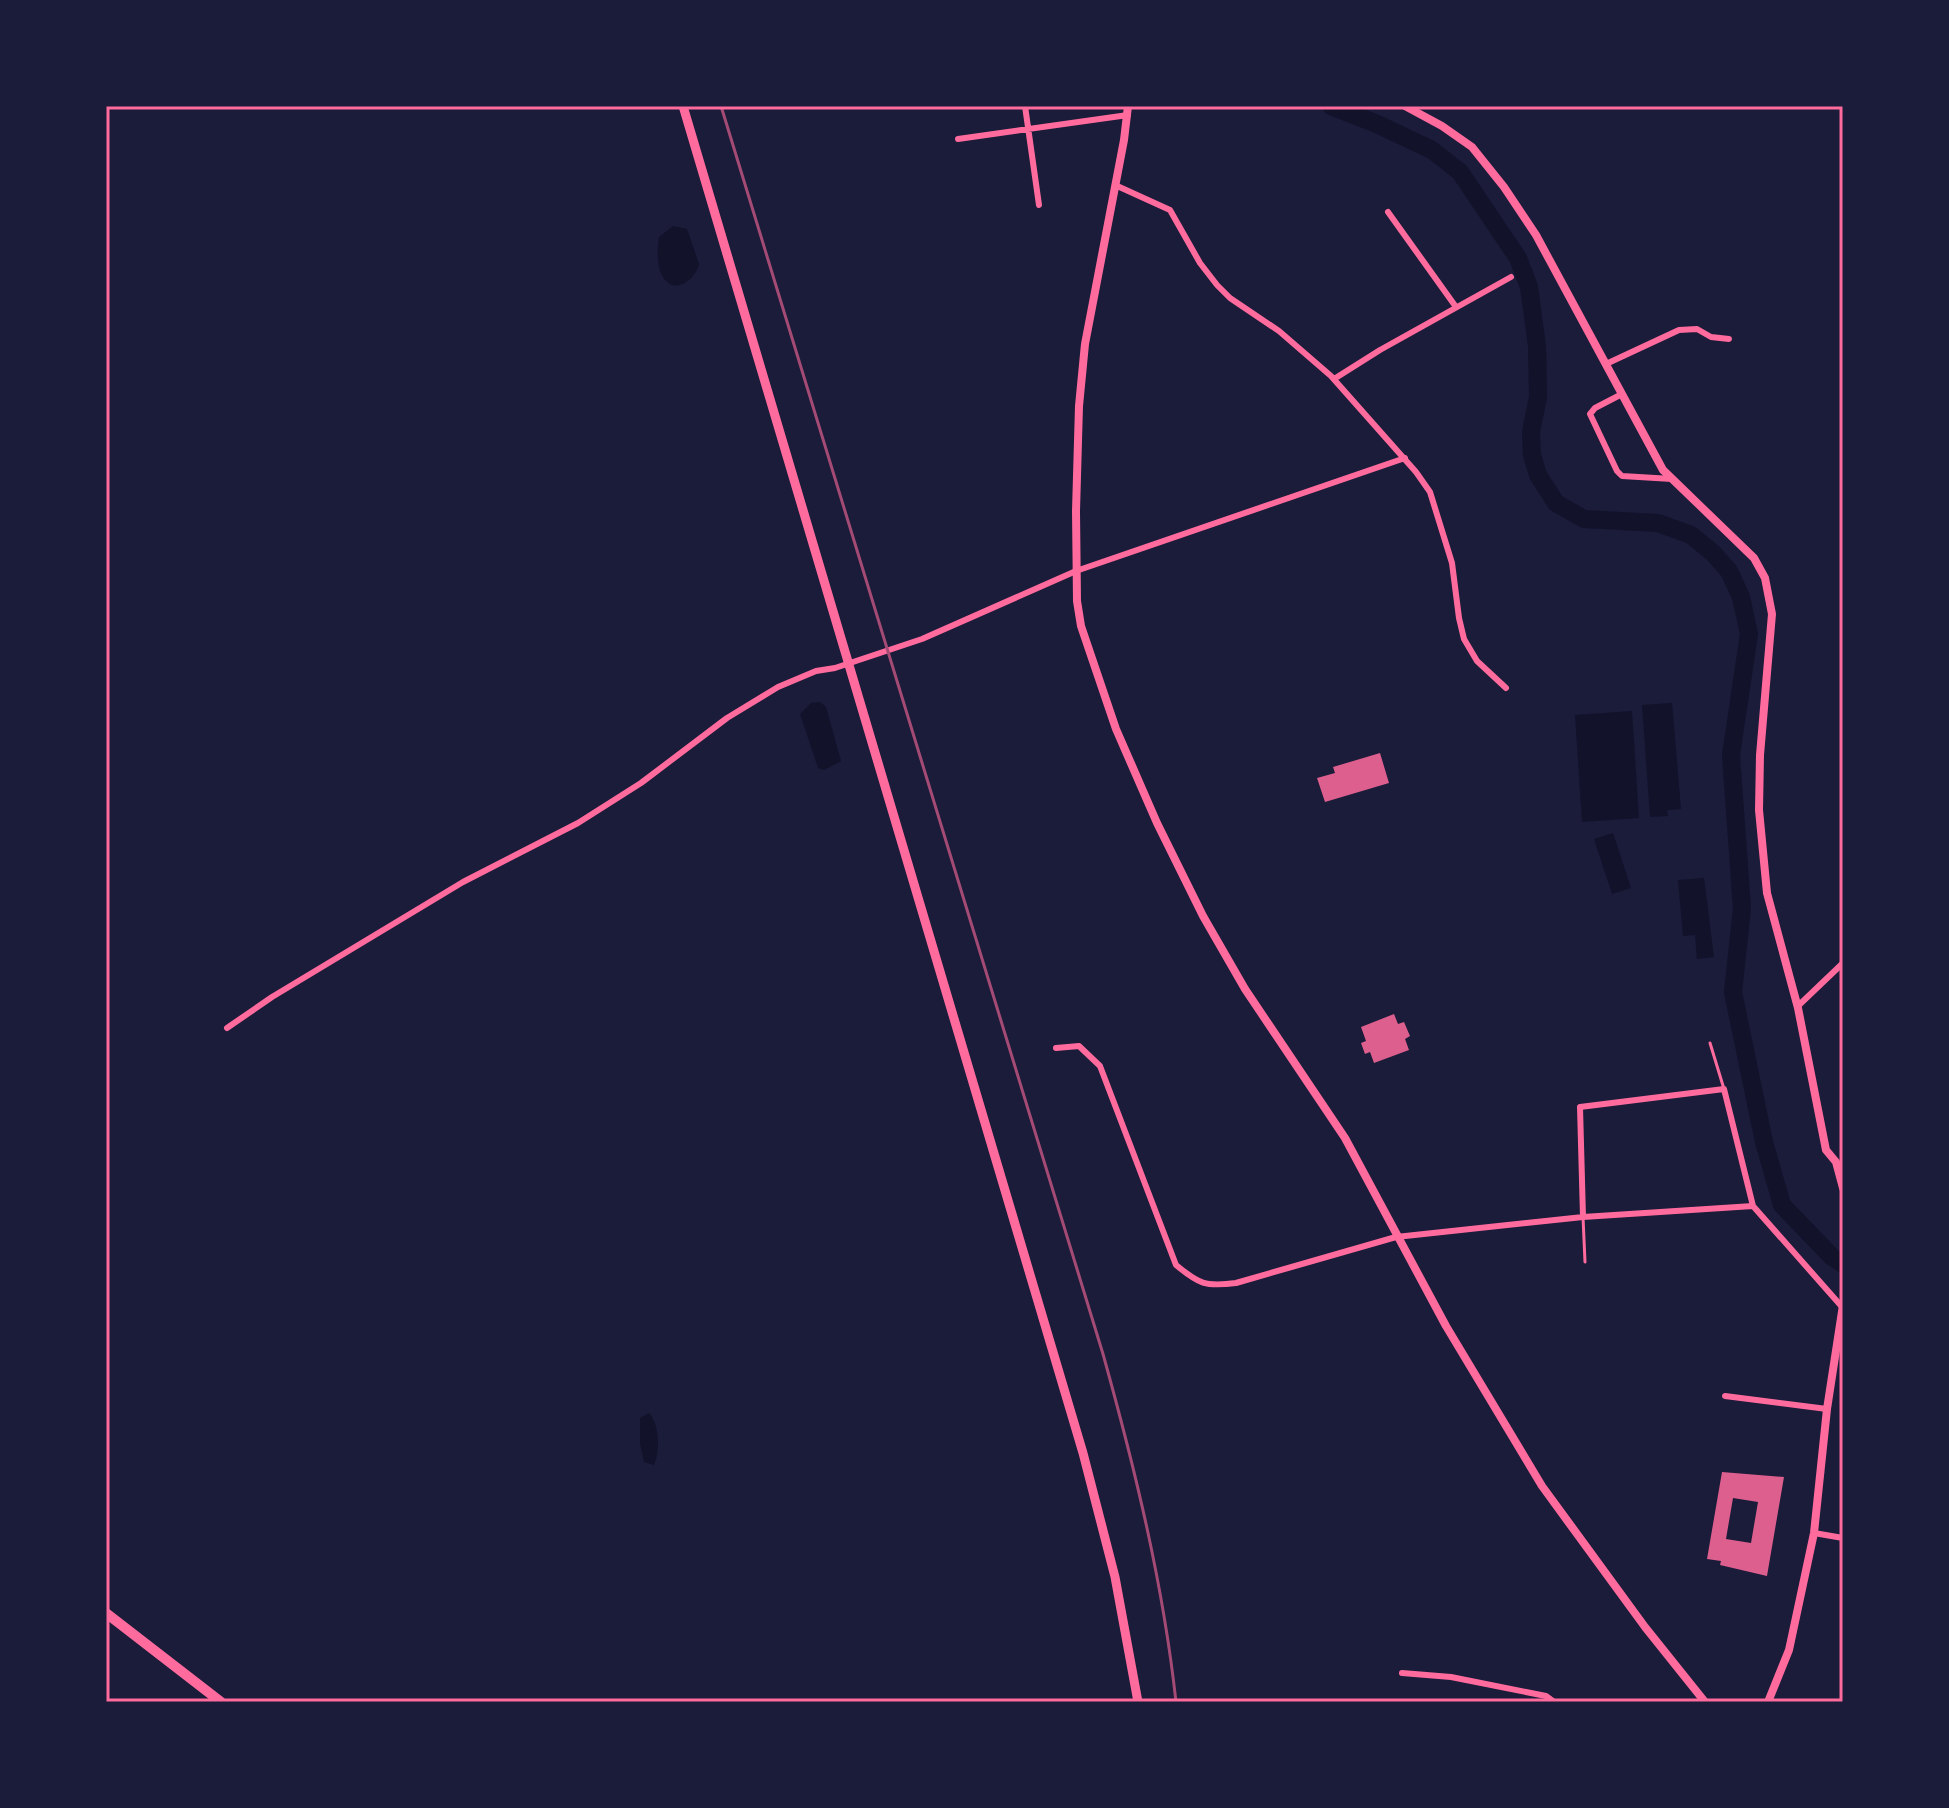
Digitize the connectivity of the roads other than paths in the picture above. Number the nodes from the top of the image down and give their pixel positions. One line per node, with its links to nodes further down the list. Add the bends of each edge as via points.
1 (683, 106): 40 (main road, via 1083,1453 1115,1577)
2 (1025, 106): 5 (street)
3 (1405, 106): 13 (street, via 1472,147 1504,187)
4 (1128, 111): 5 (street); 7 (street)
5 (1030, 128): 6 (street); 8 (street)
6 (958, 139)
7 (1115, 185): 14 (street, via 1170,210 1217,285); 18 (street, via 1080,388)
8 (1039, 205)
9 (1388, 212): 11 (street)
10 (1511, 277): 11 (street)
11 (1456, 307): 14 (street)
12 (1729, 339): 13 (street, via 1697,329 1679,330)
13 (1606, 364): 15 (street)
14 (1334, 379): 16 (street)
15 (1622, 394): 17 (street); 17 (street, via 1590,414 1617,471 1628,478)
16 (1405, 458): 18 (street); 19 (street, via 1430,492 1452,563 1464,639 1477,661)
17 (1672, 479): 21 (street, via 1754,558 1765,578 1772,614 1759,810 1767,893)
18 (1076, 571): 22 (street, via 922,639 778,687 596,812 463,882); 30 (street, via 1081,626 1116,729 1157,823 1245,989 1345,1138)
19 (1506, 688)
20 (1843, 963): 21 (street)
21 (1798, 1006): 26 (street, via 1826,1150)
22 (227, 1028)
23 (1710, 1043): 25 (lane)
24 (1056, 1048): 30 (street, via 1079,1046 1100,1066 1176,1265 1198,1283 1236,1283)
25 (1724, 1089): 28 (street); 29 (street, via 1580,1107)
26 (1839, 1160): 27 (street)
27 (1843, 1188)
28 (1753, 1206): 29 (street); 32 (street)
29 (1583, 1217): 30 (street); 31 (lane)
30 (1396, 1237): 42 (street, via 1542,1486)
31 (1585, 1262)
32 (1843, 1307): 34 (street)
33 (1725, 1396): 34 (street)
34 (1827, 1409): 35 (street)
35 (1814, 1533): 36 (street); 43 (street, via 1789,1650)
36 (1843, 1538)
37 (106, 1613): 39 (main road)
38 (1402, 1673): 41 (street, via 1451,1677)
39 (221, 1702)
40 (1138, 1702)
41 (1554, 1702)
42 (1705, 1702)
43 (1768, 1702)

